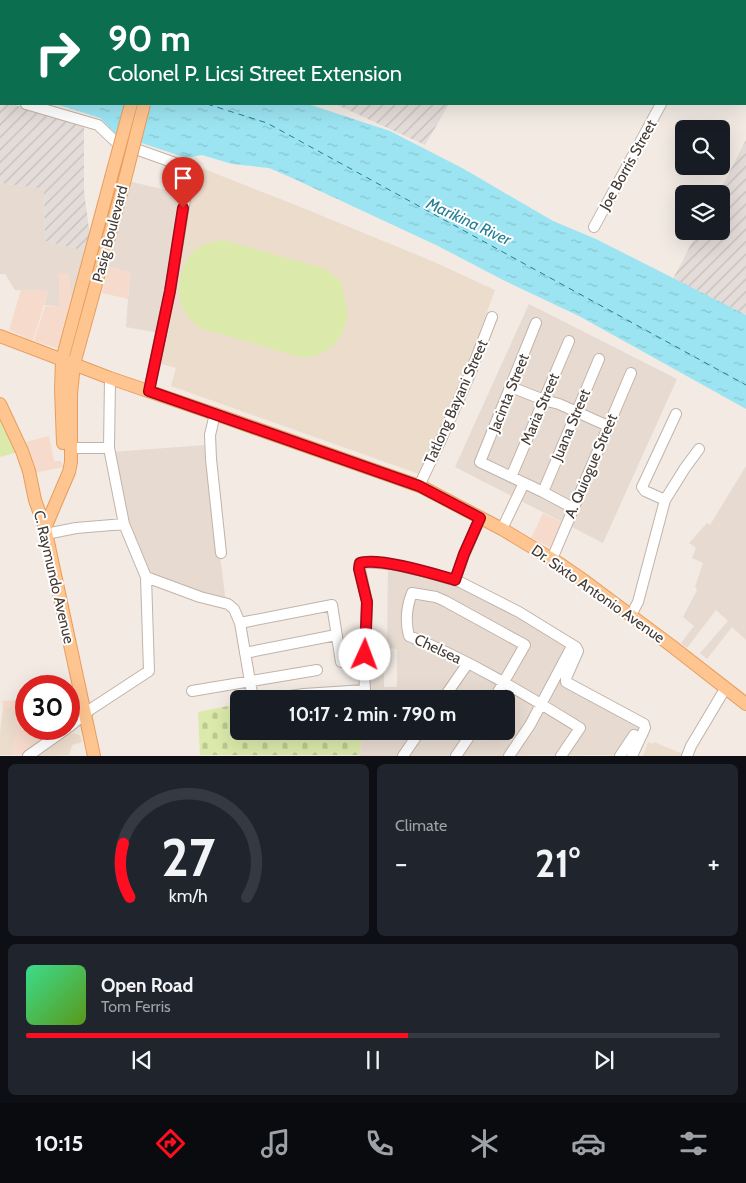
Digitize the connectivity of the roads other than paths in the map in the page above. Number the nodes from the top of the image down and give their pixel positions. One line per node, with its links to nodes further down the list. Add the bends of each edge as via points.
1 (29, 105): 15 (street, via 98,125 116,142 189,168 170,291)
2 (130, 105): 11 (main road, Pasig Boulevard, bridge)
3 (144, 105): 11 (main road, Pasig Boulevard, bridge)
4 (660, 105): 5 (street, Joe Borris Street)
5 (594, 226)
6 (492, 317): 28 (street, Tatlong Bayani Street, via 440,444)
7 (536, 323): 14 (street, Jacinta Street)
8 (0, 336): 11 (main road, Dr. Sixto Antonio Avenue)
9 (569, 341): 16 (street, Maria Street)
10 (599, 359): 18 (street, Juana Street)
11 (68, 362): 13 (main road, Dr. Sixto Antonio Avenue); 22 (main road); 25 (main road, via 61,390 62,438)
12 (631, 373): 21 (street, A. Quiogue Street)
13 (110, 378): 15 (main road, Dr. Sixto Antonio Avenue); 23 (street)
14 (512, 386): 16 (street); 26 (street, Jacinta Street, via 480,462)
15 (149, 391): 19 (main road, Dr. Sixto Antonio Avenue)
16 (544, 400): 18 (street); 26 (street, Maria Street)
17 (0, 404): 35 (main road, C. Raymundo Avenue, via 22,451)
18 (577, 412): 21 (street); 29 (street, Juana Street)
19 (215, 414): 28 (main road, Dr. Sixto Antonio Avenue); 36 (street, via 210,435 211,459)
20 (676, 414): 30 (street, via 642,487)
21 (608, 426): 31 (street, A. Quiogue Street)
22 (70, 448): 23 (street); 25 (main road)
23 (109, 448): 33 (street)
24 (699, 449): 30 (street)
25 (69, 472): 35 (main road)
26 (511, 477): 27 (street)
27 (524, 483): 29 (street); 34 (street)
28 (419, 486): 32 (main road, Dr. Sixto Antonio Avenue)
29 (542, 492): 31 (street)
30 (665, 500): 40 (street, via 638,602)
31 (573, 508): 37 (street, A. Quiogue Street)
32 (480, 518): 34 (main road, Dr. Sixto Antonio Avenue); 39 (street)
33 (124, 524): 35 (street); 38 (street)
34 (502, 529): 37 (main road, Dr. Sixto Antonio Avenue)
35 (46, 531): 58 (main road, C. Raymundo Avenue)
36 (221, 553)
37 (552, 559): 40 (main road, Dr. Sixto Antonio Avenue)
38 (146, 577): 41 (street, via 228,604); 58 (street, via 149,671)
39 (455, 580): 52 (street, via 391,564 362,562 358,565 367,602); 71 (street, via 519,612 576,647 578,651 566,682 644,724 645,730)
40 (631, 615): 50 (main road, Dr. Sixto Antonio Avenue)
41 (240, 623): 42 (street, via 332,605); 44 (street)
42 (336, 635): 44 (street); 45 (street)
43 (571, 648): 57 (street)
44 (245, 653): 48 (street)
45 (341, 662)
46 (468, 663): 49 (street, Chelsea); 49 (street, Chelsea, via 409,636 406,614 412,593 445,601 525,645); 53 (street)
47 (317, 670): 48 (street)
48 (250, 682): 51 (street); 55 (street)
49 (504, 683): 54 (street); 57 (street, Chelsea)
50 (726, 689): 56 (main road, Dr. Sixto Antonio Avenue); 72 (street)
51 (251, 690)
52 (365, 690)
53 (449, 690)
54 (500, 690)
55 (192, 691)
56 (746, 704)
57 (541, 705): 68 (street); 69 (street, Chelsea, via 580,728)
58 (84, 714): 59 (street); 65 (main road, C. Raymundo Avenue)
59 (80, 717)
60 (634, 735): 70 (street)
61 (50, 740): 64 (street)
62 (414, 740): 66 (street)
63 (467, 740): 67 (street)
64 (28, 756)
65 (94, 756)
66 (403, 756)
67 (456, 756)
68 (509, 756)
69 (561, 756)
70 (620, 756)
71 (632, 756)
72 (687, 756)

